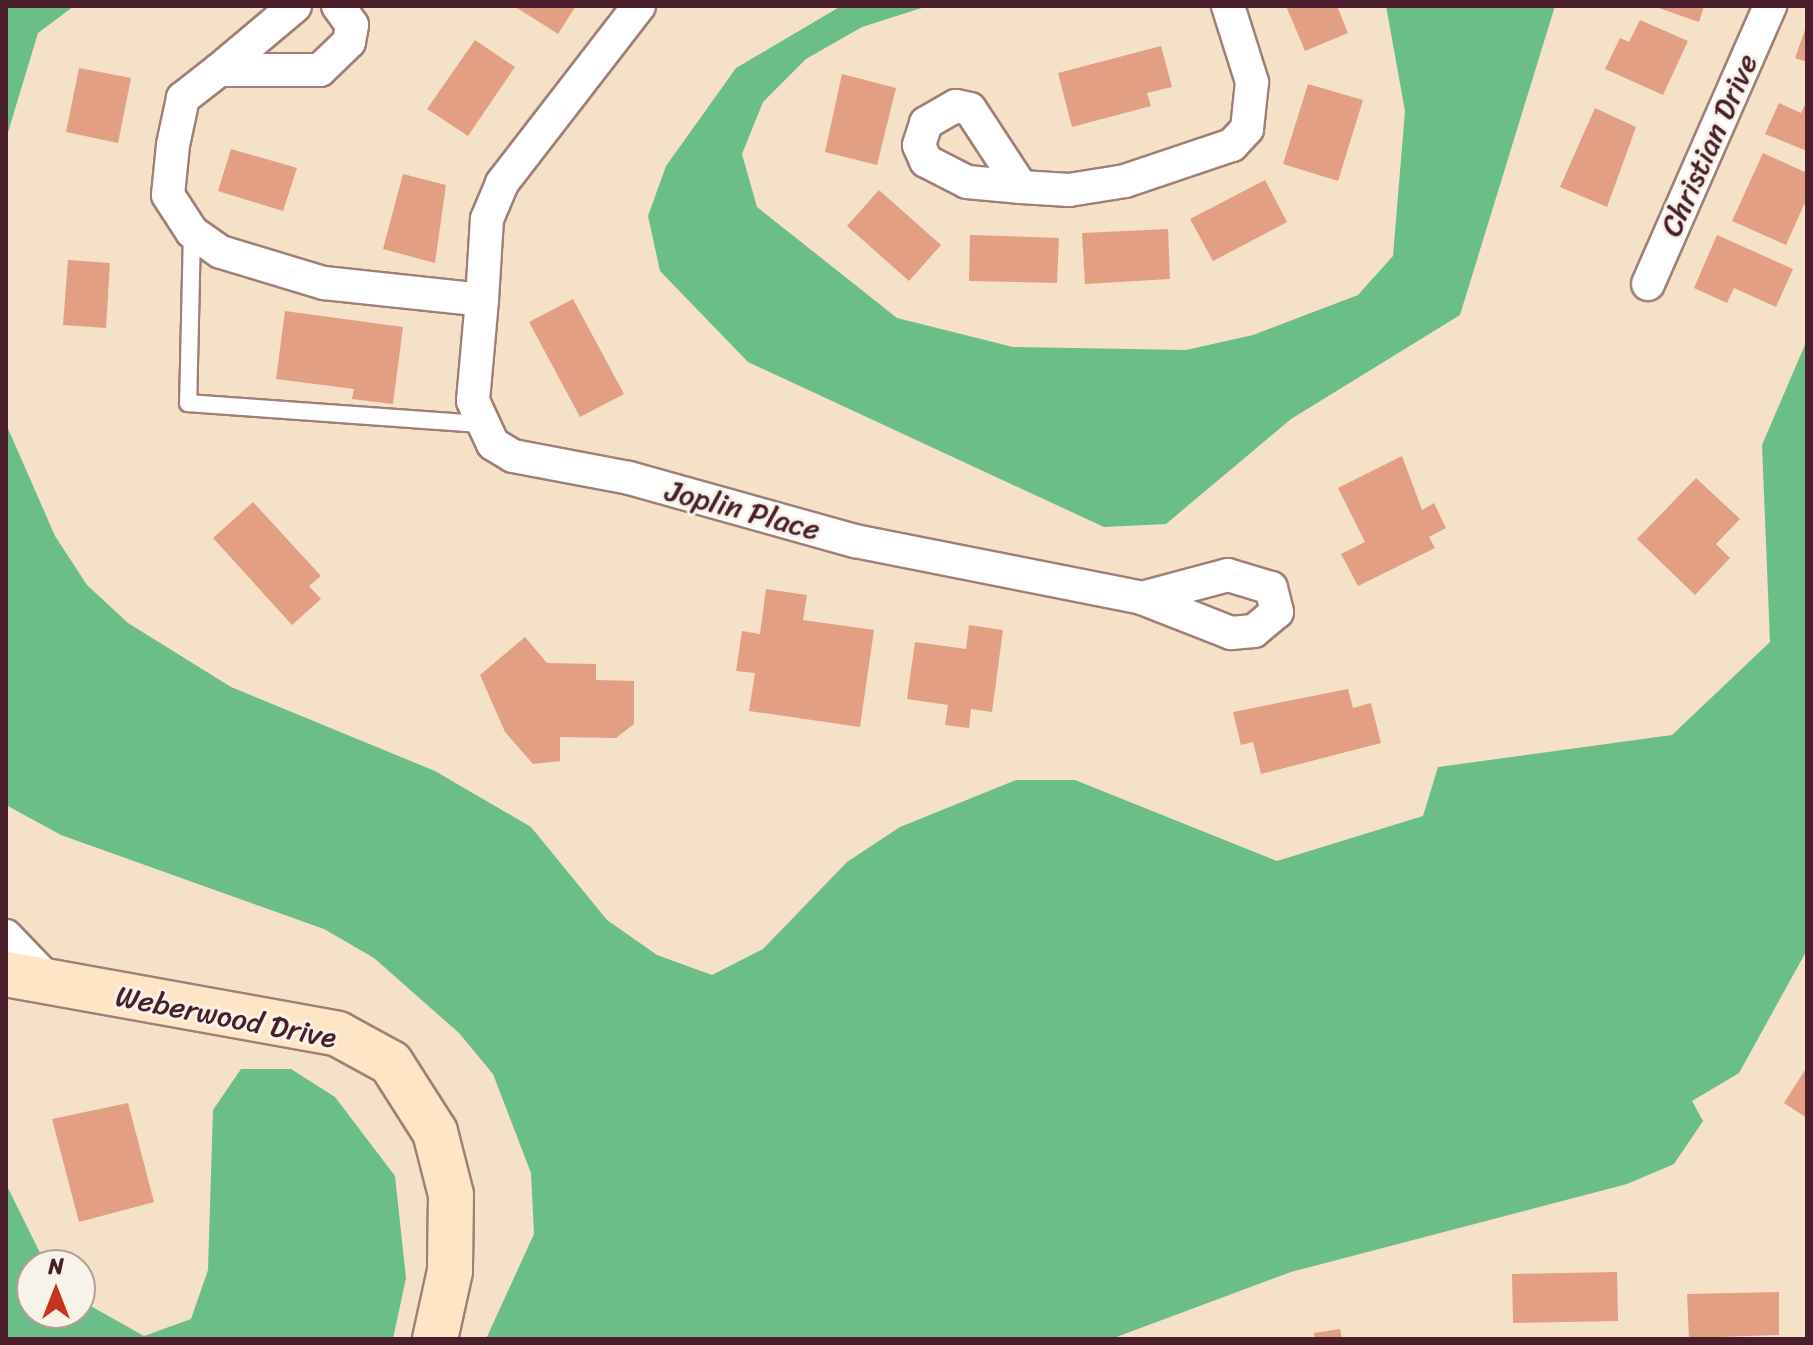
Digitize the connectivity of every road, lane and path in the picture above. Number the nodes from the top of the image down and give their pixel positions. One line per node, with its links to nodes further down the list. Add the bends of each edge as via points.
1 (295, 6): 6 (street)
2 (338, 6): 6 (street, via 352,25 349,42 320,70)
3 (639, 6): 10 (street, via 502,183 487,219)
4 (1228, 6): 7 (street, via 1252,82 1247,129 1232,145 1125,181 1069,190)
5 (1770, 6): 9 (street, Christian Drive)
6 (219, 70): 8 (street, via 183,98 173,145 168,195)
7 (1021, 187)
8 (192, 232): 10 (street, via 235,257 324,283); 11 (lane, via 188,403)
9 (1648, 284)
10 (482, 300): 11 (street, via 473,401)
11 (479, 424): 12 (street, Joplin Place, via 513,456 629,478 855,541)
12 (1142, 598)
13 (6, 936): 15 (street)
14 (6, 974): 15 (street, Weberwood Drive)
15 (55, 988): 16 (street, Weberwood Drive, via 338,1034 391,1063 435,1132 451,1195 450,1271)
16 (435, 1339)

